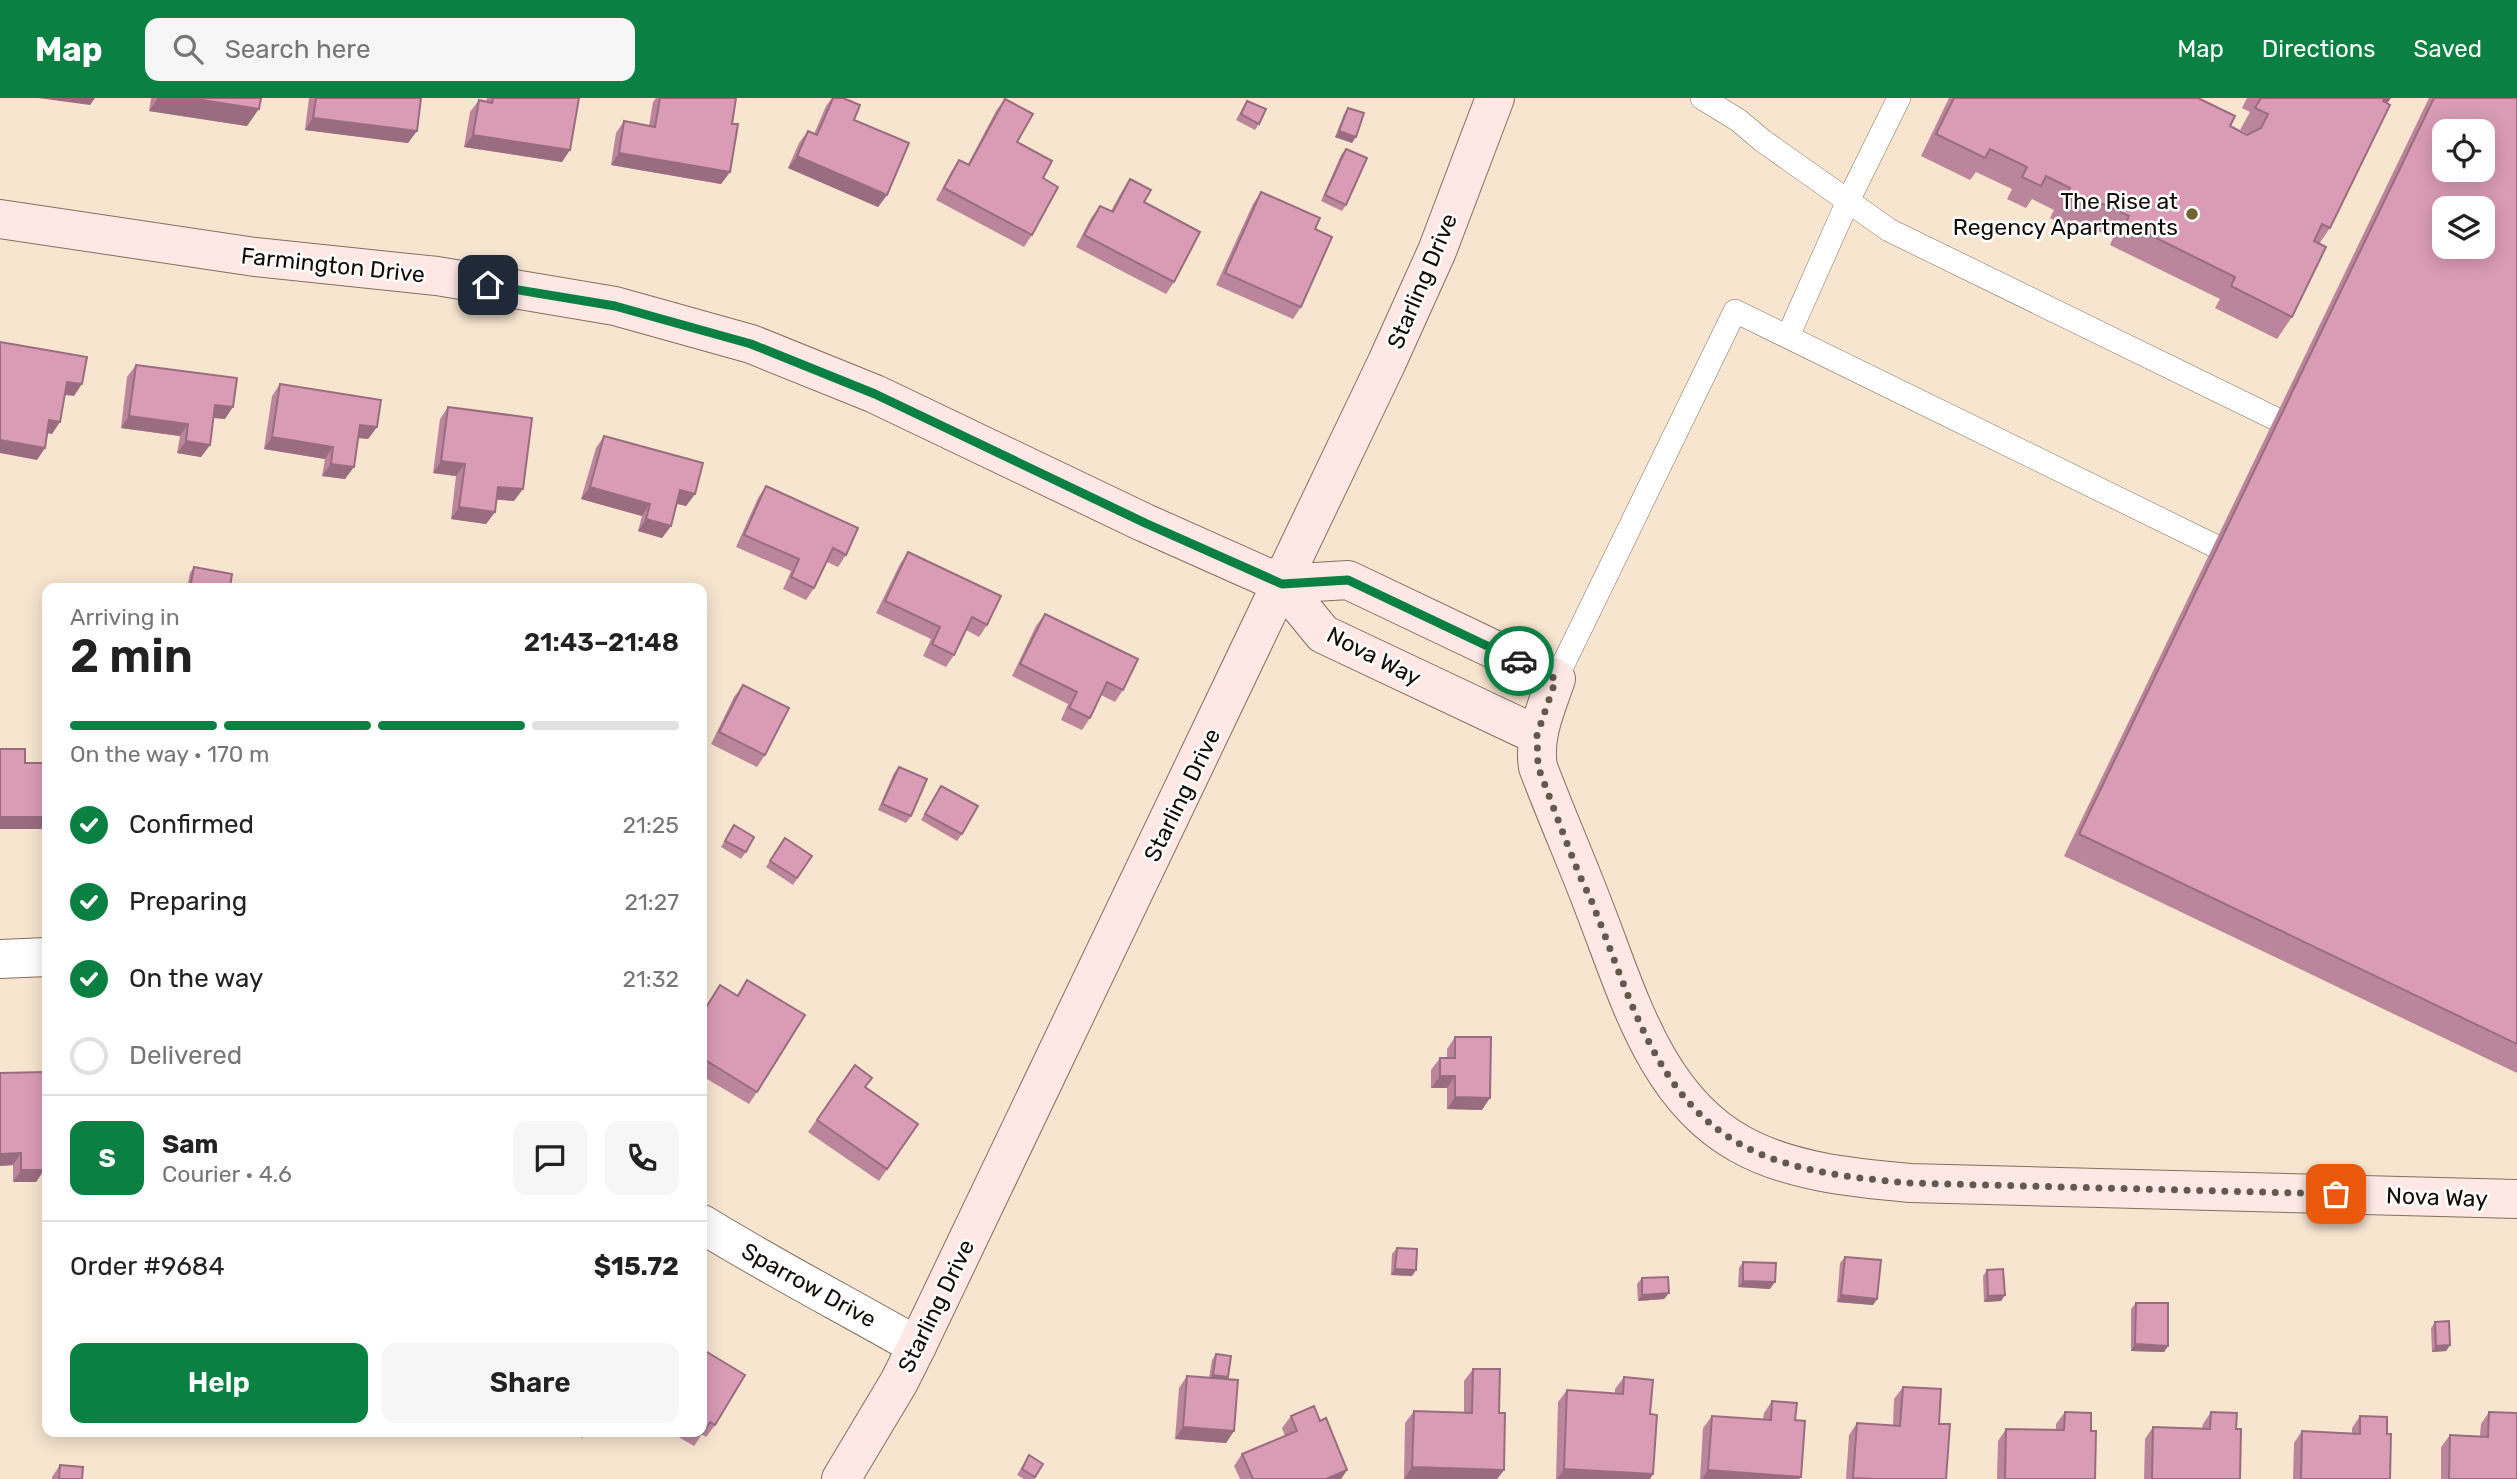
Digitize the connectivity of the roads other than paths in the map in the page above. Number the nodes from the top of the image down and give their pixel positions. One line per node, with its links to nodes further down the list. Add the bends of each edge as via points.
1 (1496, 98): 9 (street, Starling Drive, via 1437,251)
2 (1702, 98): 4 (lane)
3 (1899, 98): 4 (lane)
4 (1848, 201): 6 (lane); 7 (lane, via 1889,230)
5 (0, 219): 9 (street, Farmington Drive, via 255,257 464,281 615,306 751,344 875,394)
6 (1788, 336): 8 (lane); 10 (lane, via 1735,310)
7 (2274, 418)
8 (2213, 545)
9 (1282, 584): 10 (street, via 1348,580); 11 (street, Nova Way, via 1324,634); 16 (street, Starling Drive)
10 (1556, 679): 11 (street, Nova Way)
11 (1537, 735): 14 (street, Nova Way, via 1538,767 1651,1046 1700,1116 1761,1155 1796,1166 1910,1183)
12 (42, 957): 13 (street)
13 (0, 959)
14 (2517, 1199)
15 (707, 1227): 16 (street, Sparrow Drive)
16 (917, 1346): 17 (street, Starling Drive)
17 (841, 1479)

